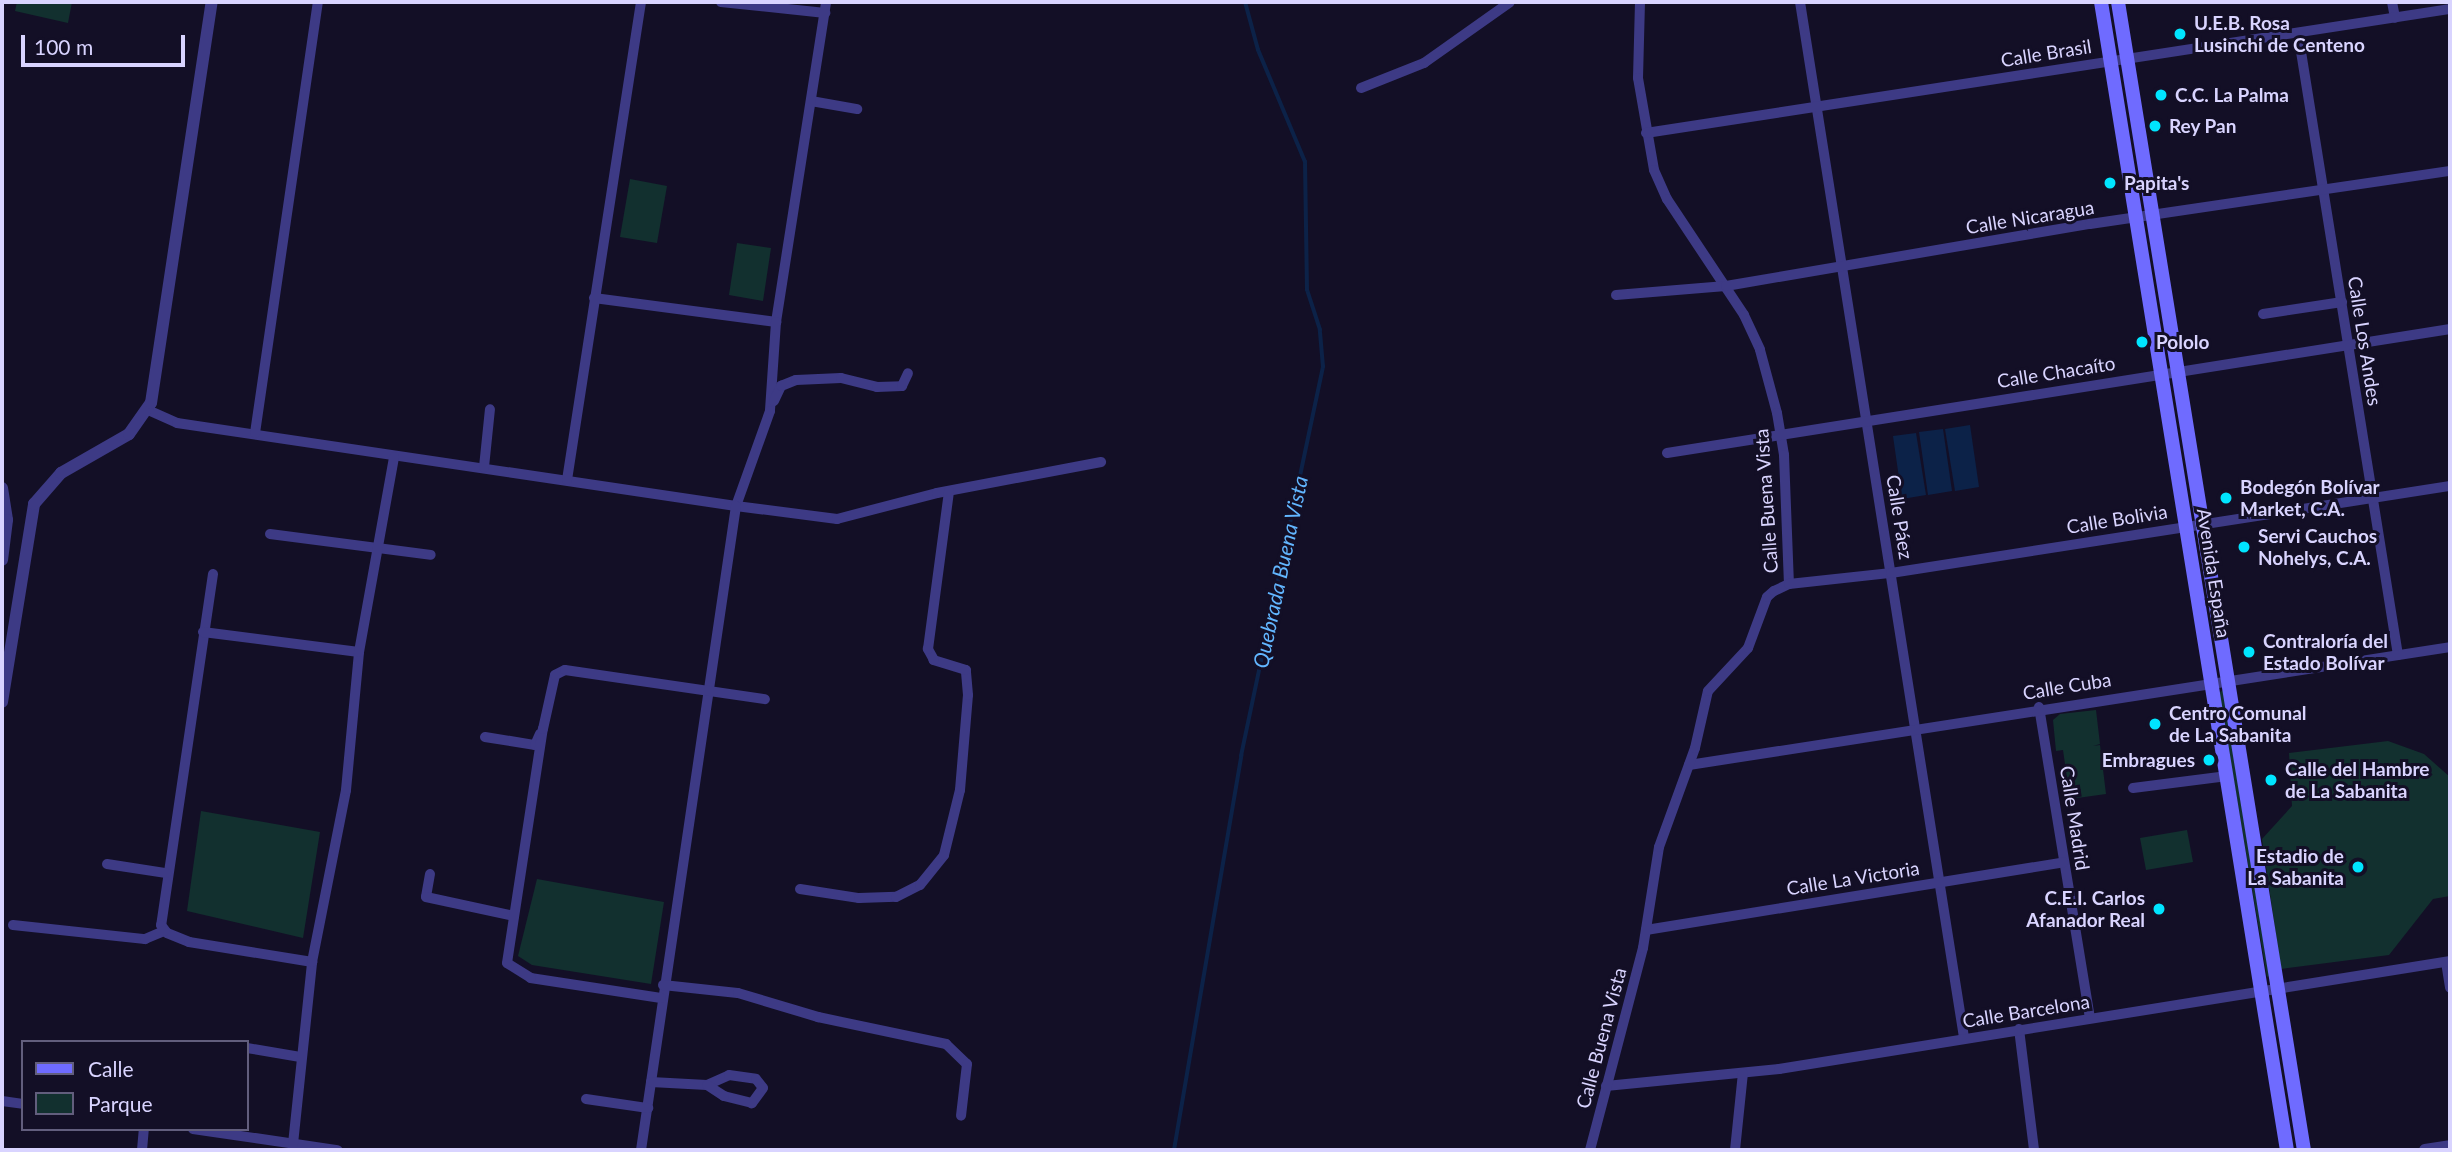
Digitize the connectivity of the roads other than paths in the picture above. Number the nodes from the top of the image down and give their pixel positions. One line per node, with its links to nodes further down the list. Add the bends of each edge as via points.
1 (212, 2): 39 (street)
2 (318, 2): 42 (street)
3 (641, 2): 29 (street)
4 (722, 2): 11 (street)
5 (1510, 2): 17 (street, via 1424,63)
6 (1640, 2): 21 (street, Calle Buena Vista, via 1637,60)
7 (1800, 2): 19 (street, Calle Páez)
8 (2101, 2): 16 (main road, Avenida España)
9 (2118, 2): 15 (main road, Avenida España)
10 (2392, 2): 13 (street)
11 (825, 7): 18 (street)
12 (2450, 9): 13 (street, Calle Brasil)
13 (2395, 18): 14 (street, Calle Brasil)
14 (2298, 33): 15 (street, Calle Brasil); 23 (street, Calle Los Andes)
15 (2127, 58): 16 (street, Calle Brasil); 24 (main road, Avenida España)
16 (2111, 61): 19 (street, Calle Brasil); 25 (main road, Avenida España)
17 (1361, 88)
18 (811, 101): 20 (street); 32 (street)
19 (1817, 107): 21 (street, Calle Brasil); 26 (street, Calle Páez)
20 (857, 109)
21 (1646, 133): 27 (street, Calle Buena Vista, via 1659,184)
22 (2450, 171): 23 (street, Calle Nicaragua)
23 (2324, 190): 24 (street, Calle Nicaragua); 30 (street, Calle Los Andes)
24 (2152, 215): 25 (street, Calle Nicaragua); 35 (main road, Avenida España)
25 (2136, 217): 26 (street, Calle Nicaragua); 37 (main road, Avenida España)
26 (1842, 266): 27 (street, Calle Nicaragua); 41 (street, Calle Páez)
27 (1726, 286): 28 (street, Calle Nicaragua); 43 (street, Calle Buena Vista, via 1760,350)
28 (1616, 295)
29 (594, 298): 32 (street); 48 (street)
30 (2342, 302): 31 (street); 34 (street, Calle Los Andes)
31 (2263, 314)
32 (776, 322): 40 (street)
33 (2450, 329): 34 (street, Calle Chacaíto)
34 (2348, 345): 35 (street, Calle Chacaíto); 52 (street, Calle Los Andes)
35 (2178, 371): 37 (street, Calle Chacaíto); 54 (main road, Avenida España)
36 (908, 373): 40 (street, via 902,386 877,387 841,378 796,380 781,386)
37 (2162, 374): 41 (street, Calle Chacaíto); 55 (main road, Avenida España)
38 (490, 409): 47 (street)
39 (148, 410): 42 (street, via 177,423); 71 (street, via 129,434 61,473 34,504)
40 (770, 411): 53 (street)
41 (1867, 420): 43 (street, Calle Chacaíto); 60 (street, Calle Páez)
42 (256, 433): 45 (street)
43 (1781, 434): 44 (street, Calle Chacaíto); 62 (street, Calle Buena Vista)
44 (1667, 453)
45 (394, 457): 47 (street); 57 (street)
46 (1101, 462): 51 (street)
47 (484, 467): 48 (street)
48 (567, 480): 53 (street)
49 (2450, 486): 52 (street, Calle Bolivia)
50 (2, 488): 59 (street, via 7,520)
51 (949, 491): 53 (street, via 837,519); 84 (street, via 928,649 934,660 966,670 968,695 960,790 947,848 928,877 896,897 859,898)
52 (2373, 498): 54 (street, Calle Bolivia); 66 (street, Calle Los Andes)
53 (736, 506): 69 (street)
54 (2203, 524): 55 (street, Calle Bolivia); 67 (main road, Avenida España)
55 (2186, 526): 60 (street, Calle Bolivia); 68 (main road, Avenida España)
56 (270, 534): 57 (street)
57 (376, 547): 58 (street); 65 (street)
58 (431, 555)
59 (2, 560)
60 (1891, 573): 62 (street, Calle Bolivia); 73 (street, Calle Páez)
61 (213, 574): 63 (street)
62 (1789, 584): 76 (street, Calle Buena Vista, via 1767,597 1748,648 1711,686)
63 (203, 632): 65 (street); 81 (street)
64 (2450, 647): 66 (street, Calle Cuba)
65 (359, 652): 90 (street, via 346,790)
66 (2398, 655): 67 (street, Calle Cuba)
67 (2228, 679): 68 (street, Calle Cuba); 92 (main road, Avenida España)
68 (2212, 682): 72 (street, Calle Cuba); 77 (main road, Avenida España)
69 (706, 692): 70 (street); 74 (street, via 565,670 555,675); 91 (street)
70 (765, 699)
71 (2, 702)
72 (2039, 707): 73 (street, Calle Cuba); 79 (street, Calle Madrid)
73 (1915, 726): 76 (street, Calle Cuba); 83 (street, Calle Páez)
74 (542, 729): 75 (street, via 535,745); 85 (street)
75 (485, 737)
76 (1689, 765): 87 (street, Calle Buena Vista, via 1659,847)
77 (2227, 776): 78 (street); 94 (main road, Avenida España)
78 (2133, 788)
79 (2064, 862): 83 (street, Calle La Victoria); 96 (street, Calle Madrid)
80 (107, 864): 81 (street)
81 (166, 873): 88 (street)
82 (430, 874): 85 (street, via 426,897)
83 (1940, 882): 87 (street, Calle La Victoria); 98 (street, Calle Páez)
84 (800, 889)
85 (514, 916): 95 (street, via 507,963 512,970 571,986)
86 (13, 925): 88 (street, via 145,939)
87 (1646, 930): 104 (street, Calle Buena Vista)
88 (164, 931): 90 (street, via 189,942)
89 (2448, 961): 92 (street, Calle Barcelona); 93 (street)
90 (312, 962): 100 (street)
91 (663, 985): 95 (street); 109 (street, via 765,999 818,1017 946,1044 967,1064)
92 (2277, 988): 94 (street, Calle Barcelona); 121 (main road, Avenida España)
93 (2450, 988)
94 (2261, 990): 96 (street, Calle Barcelona); 120 (main road, Avenida España)
95 (661, 998): 102 (street)
96 (2090, 1018): 97 (street, Calle Barcelona)
97 (2019, 1029): 98 (street, Calle Barcelona); 119 (street)
98 (1964, 1038): 101 (street, Calle Barcelona)
99 (248, 1048): 100 (street)
100 (300, 1057): 112 (street)
101 (1744, 1073): 104 (street, Calle Barcelona); 118 (street)
102 (651, 1082): 103 (street); 108 (street)
103 (706, 1085): 103 (street, via 729,1075 756,1079 763,1088 751,1103 724,1096)
104 (1606, 1086): 117 (street, Calle Buena Vista)
105 (586, 1099): 108 (street)
106 (2, 1101): 107 (street)
107 (21, 1104)
108 (648, 1108): 116 (street)
109 (961, 1116)
110 (145, 1131): 114 (street)
111 (206, 1131): 112 (street)
112 (293, 1144): 115 (street)
113 (2450, 1146): 122 (street)
114 (142, 1150)
115 (337, 1150)
116 (641, 1150)
117 (1590, 1150)
118 (1735, 1150)
119 (2034, 1150)
120 (2287, 1150)
121 (2304, 1150)
122 (2425, 1150)

